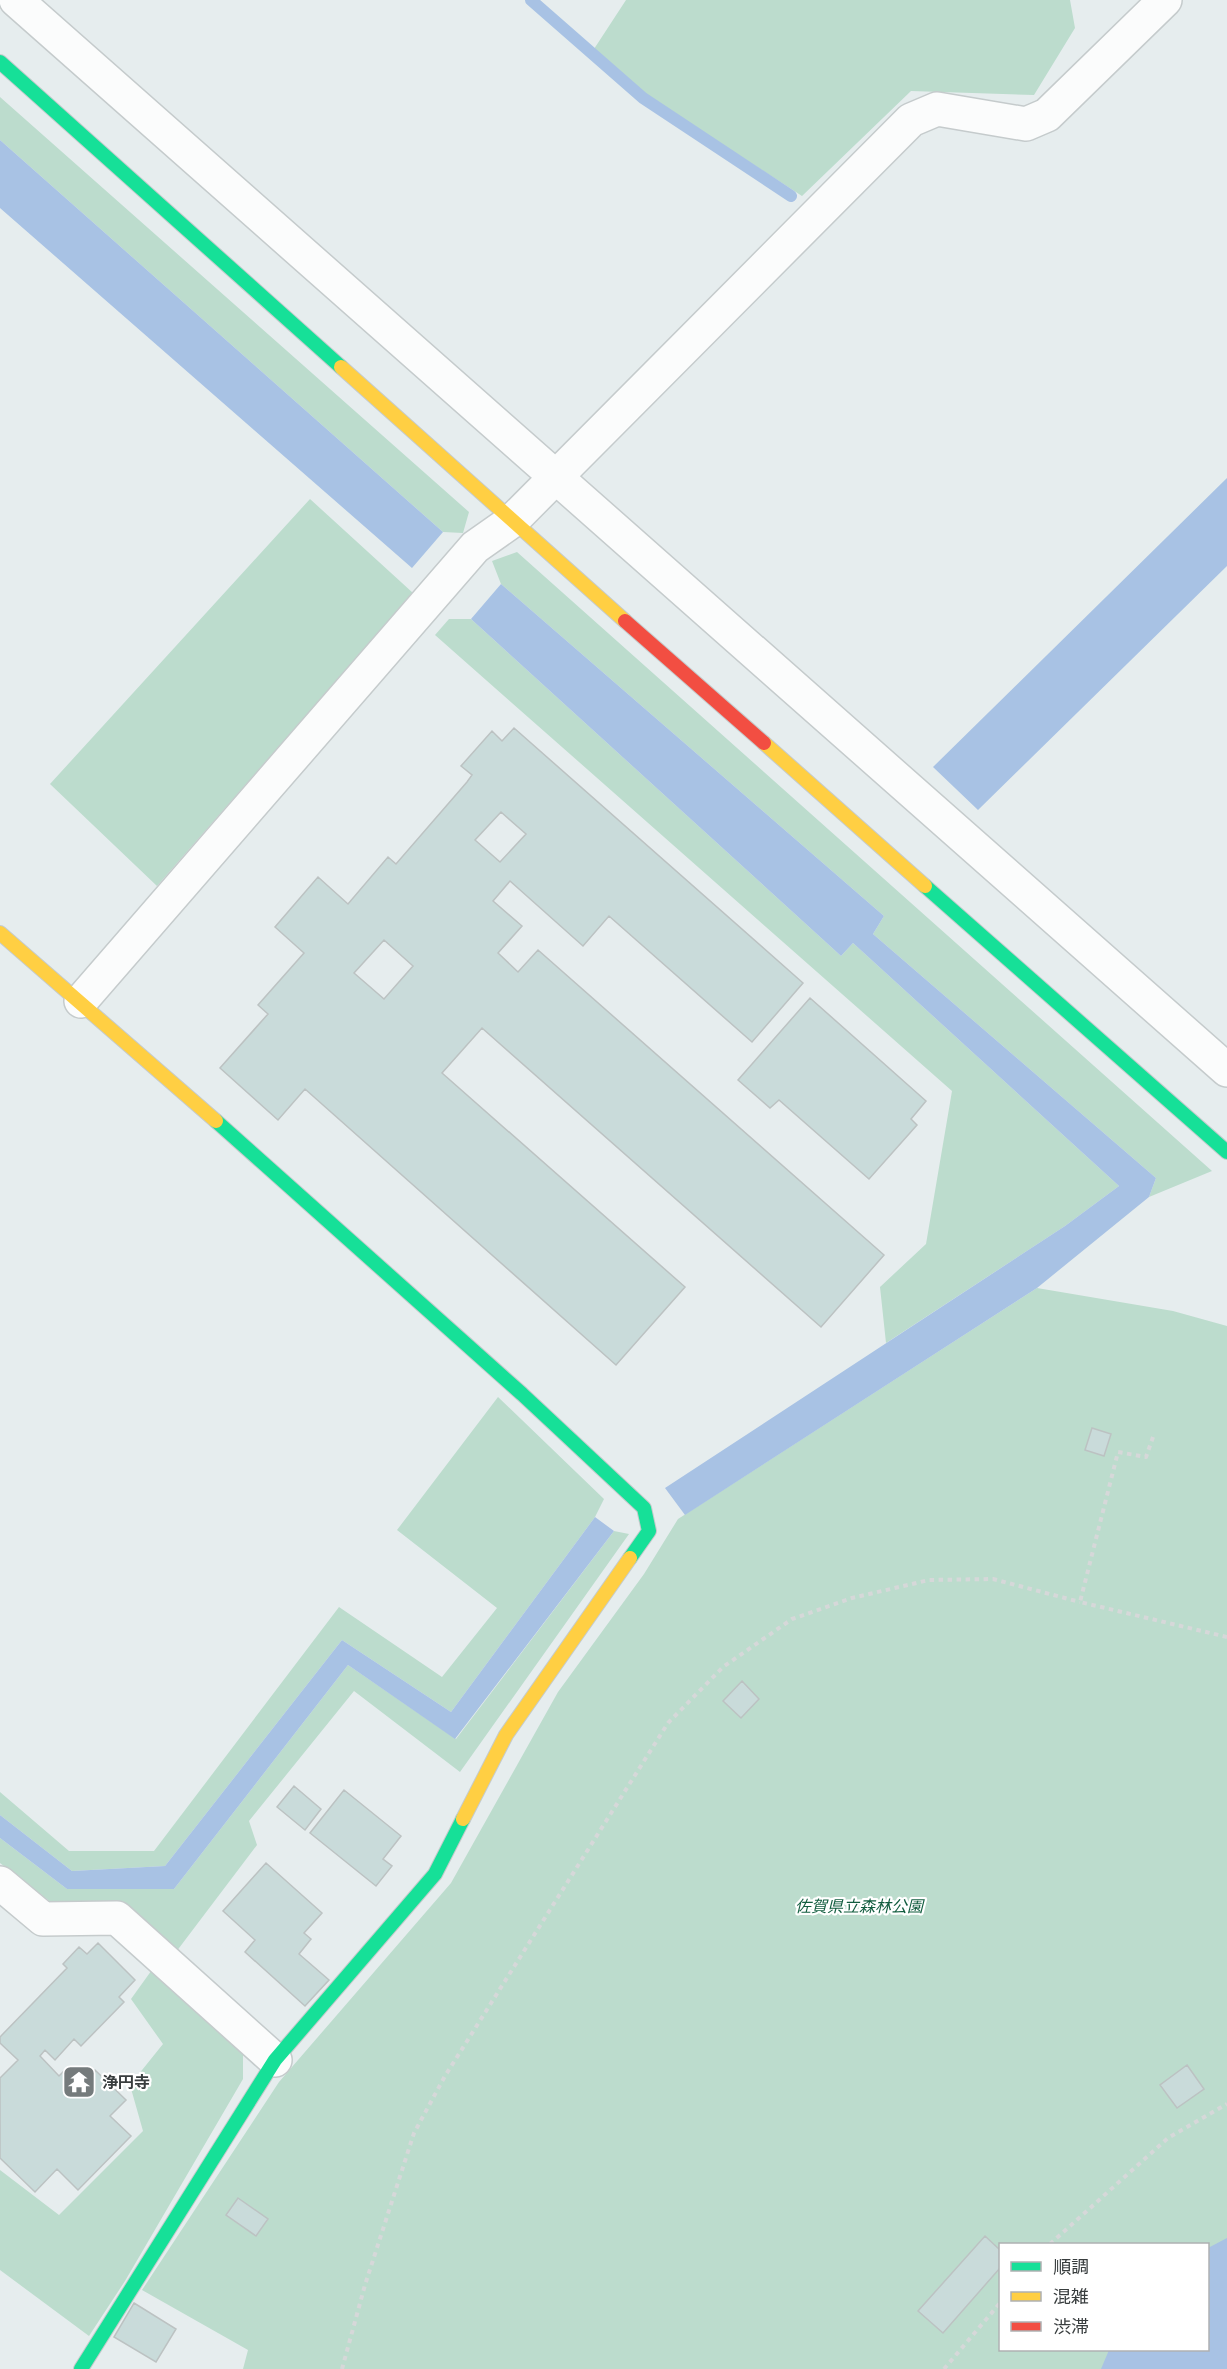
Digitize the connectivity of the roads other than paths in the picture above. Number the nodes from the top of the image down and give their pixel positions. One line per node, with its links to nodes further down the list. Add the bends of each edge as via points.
1 (16, 0): 4 (street)
2 (1165, 0): 4 (street, via 1047,115 1026,124 937,109 912,120)
3 (0, 62): 5 (street)
4 (556, 476): 5 (street); 8 (street)
5 (512, 521): 7 (street, via 475,547); 9 (street)
6 (0, 933): 7 (street)
7 (81, 1001): 11 (street, via 531,1402 644,1508 649,1530 506,1735 435,1874)
8 (1227, 1070)
9 (1227, 1152)
10 (0, 1883): 11 (street, via 43,1919 117,1918)
11 (275, 2060): 12 (street)
12 (81, 2369)

